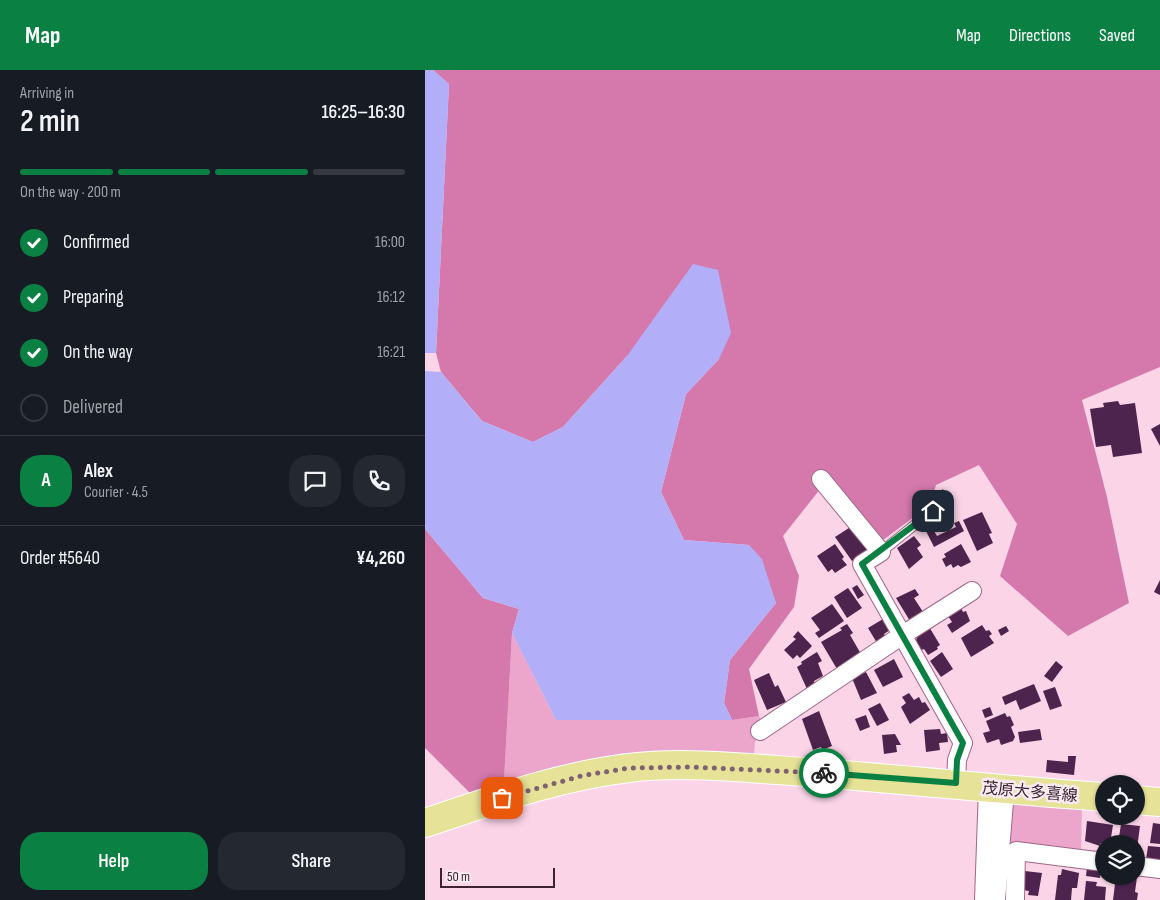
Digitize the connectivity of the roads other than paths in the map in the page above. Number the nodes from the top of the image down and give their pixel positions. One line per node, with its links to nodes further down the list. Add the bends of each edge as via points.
1 (821, 479): 3 (street)
2 (933, 511): 3 (lane)
3 (881, 552): 5 (street, via 862,564)
4 (972, 591): 5 (street)
5 (901, 636): 6 (street); 7 (street, via 963,743 957,760)
6 (760, 730)
7 (956, 783): 8 (main road, 茂原大多喜線); 12 (main road, 茂原大多喜線, via 764,769 630,768 576,777)
8 (997, 789): 9 (main road, 茂原大多喜線); 16 (street); 17 (street)
9 (1095, 797)
10 (1145, 801): 11 (main road)
11 (1160, 802)
12 (425, 823)
13 (1095, 861): 18 (street, via 1016,851)
14 (1145, 867): 15 (street)
15 (1160, 869)
16 (984, 900)
17 (996, 900)
18 (1015, 900)

